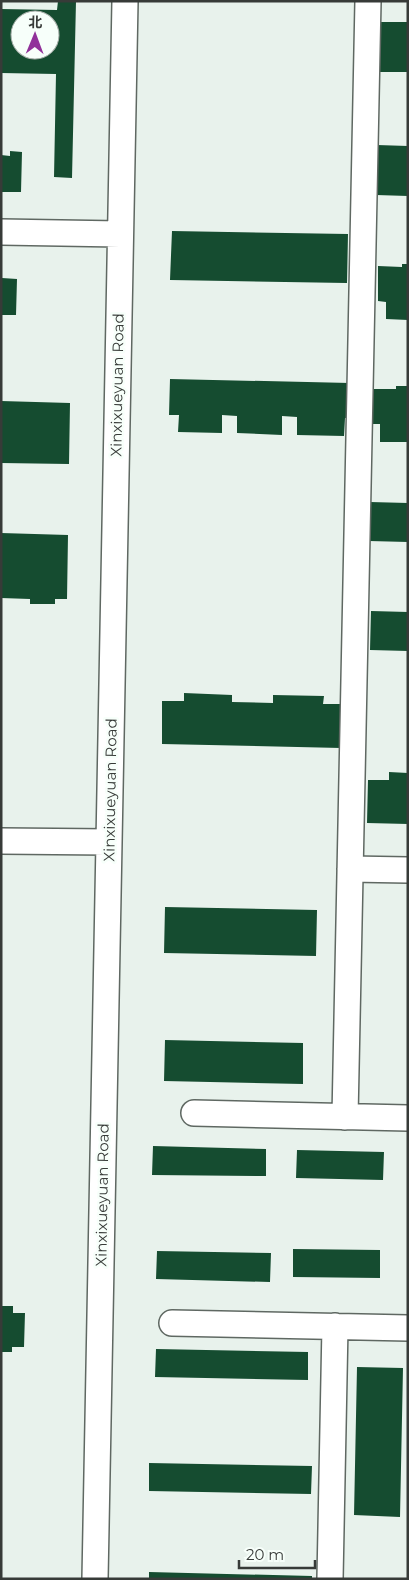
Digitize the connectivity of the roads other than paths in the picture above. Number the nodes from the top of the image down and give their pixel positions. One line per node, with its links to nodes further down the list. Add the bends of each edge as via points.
1 (124, 1): 4 (street, Xinxixueyuan Road)
2 (368, 1): 7 (street)
3 (1, 232): 4 (street)
4 (120, 234): 6 (street, Xinxixueyuan Road)
5 (1, 841): 6 (street)
6 (109, 842): 15 (street, Xinxixueyuan Road)
7 (350, 869): 8 (street); 10 (street)
8 (408, 870)
9 (194, 1114): 10 (street)
10 (345, 1116): 11 (street)
11 (408, 1118)
12 (172, 1323): 13 (street)
13 (336, 1326): 14 (street); 16 (street)
14 (408, 1328)
15 (95, 1579)
16 (330, 1579)

